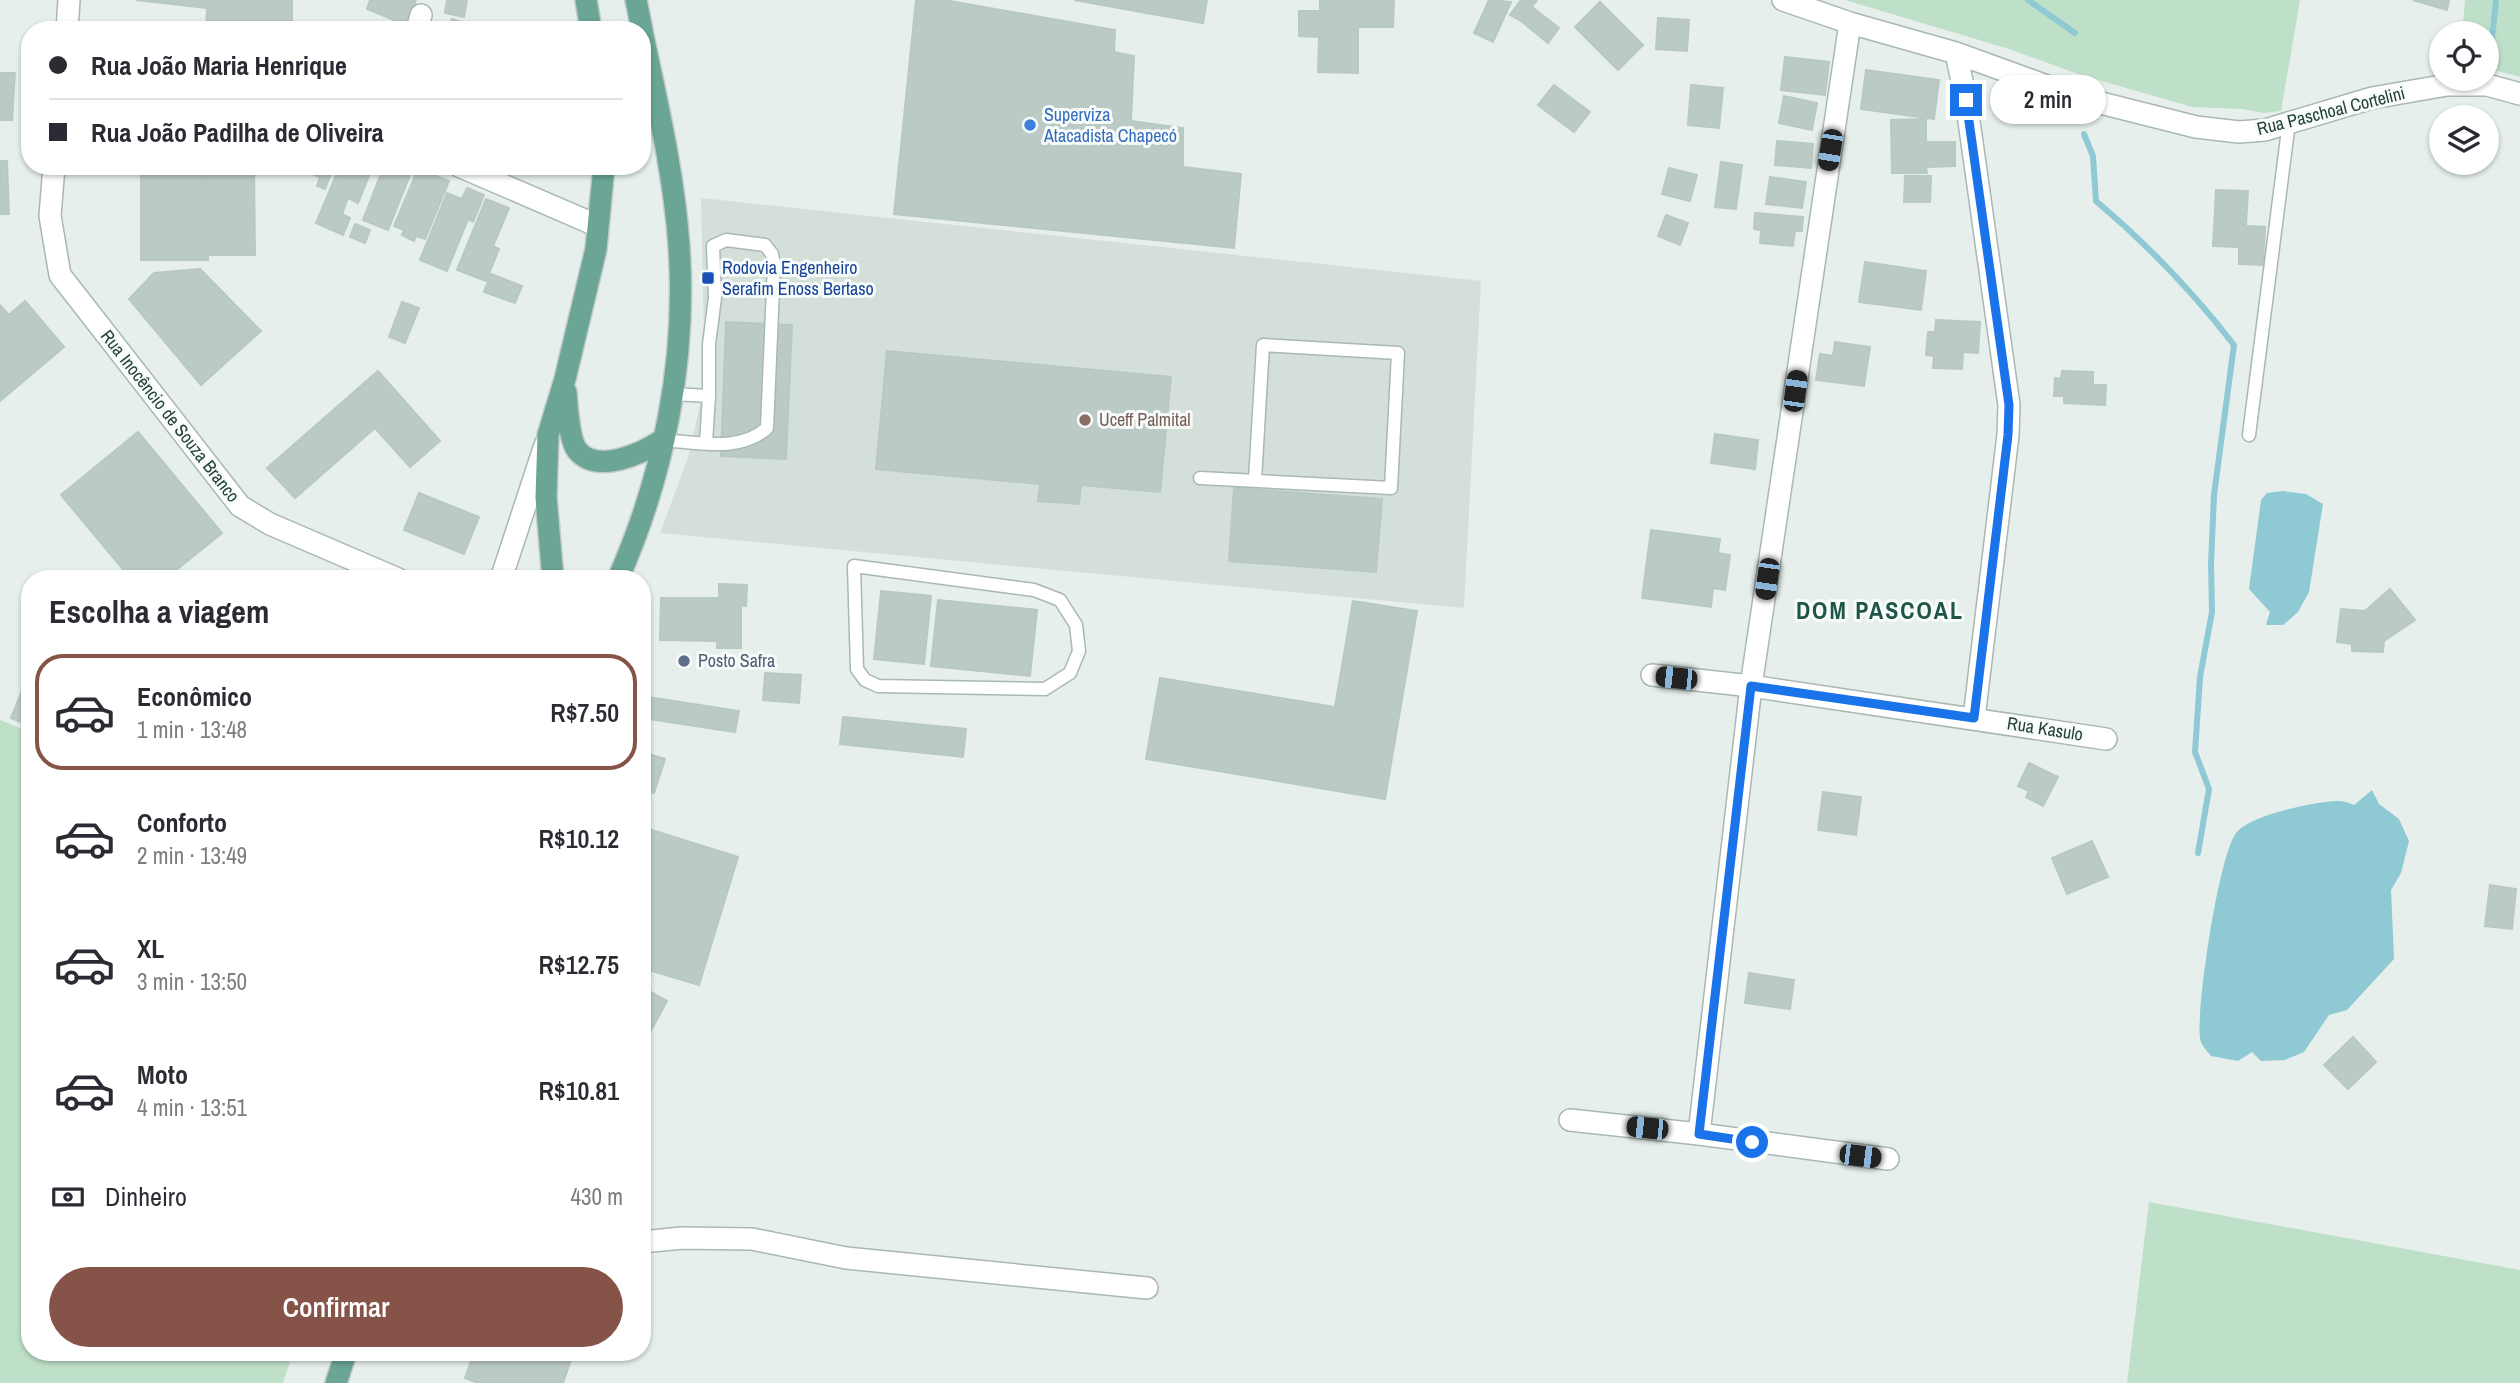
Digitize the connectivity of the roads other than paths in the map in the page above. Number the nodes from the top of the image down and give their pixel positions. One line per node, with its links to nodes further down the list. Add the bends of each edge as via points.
1 (69, 0): 5 (street)
2 (586, 0): 6 (main road)
3 (636, 0): 7 (main road)
4 (1783, 0): 8 (street, Rua Paschoal Cortelini)
5 (68, 21)
6 (590, 21)
7 (640, 21)
8 (1850, 23): 9 (street, Rua Paschoal Cortelini); 32 (street)
9 (1956, 53): 12 (street, Rua Paschoal Cortelini, via 2077,97 2196,127 2239,132); 33 (street, via 2009,405)
10 (651, 76): 18 (main road, via 668,163 680,283)
11 (2520, 94): 12 (street, Rua Paschoal Cortelini, via 2487,85 2447,85 2372,98)
12 (2290, 122): 21 (lane)
13 (53, 175): 27 (street, Rua Inocêncio de Souza Branco, via 50,216 60,275 240,506 270,524)
14 (480, 175): 16 (street)
15 (603, 175): 16 (main road)
16 (598, 226): 17 (main road)
17 (565, 380): 20 (main road); 22 (main road, via 567,419 578,450 593,460 641,454)
18 (673, 394): 19 (lane); 22 (main road)
19 (709, 396): 23 (lane); 23 (lane, via 713,246 726,240 765,245 774,265 767,428 752,439)
20 (548, 435): 28 (street); 29 (main road, via 546,497)
21 (2249, 435)
22 (663, 440): 23 (lane); 30 (main road, via 653,488)
23 (706, 443)
24 (1200, 478): 25 (lane)
25 (1255, 480): 25 (lane, via 1263,345 1398,353 1391,488)
26 (854, 566): 26 (lane, via 857,669 865,680 878,686 1045,690 1070,673 1079,651 1076,625 1060,600 1034,590)
27 (377, 570)
28 (505, 570)
29 (552, 570)
30 (622, 570)
31 (1652, 675): 32 (street, Rua Kasulo)
32 (1751, 686): 33 (street, Rua Kasulo); 36 (street)
33 (1974, 718): 34 (street, Rua Kasulo)
34 (2106, 739)
35 (1570, 1120): 36 (street)
36 (1699, 1134): 37 (street)
37 (1888, 1159)
38 (651, 1241): 39 (street, via 751,1239 846,1258)
39 (1147, 1288)
40 (343, 1361): 41 (main road)
41 (335, 1383)

